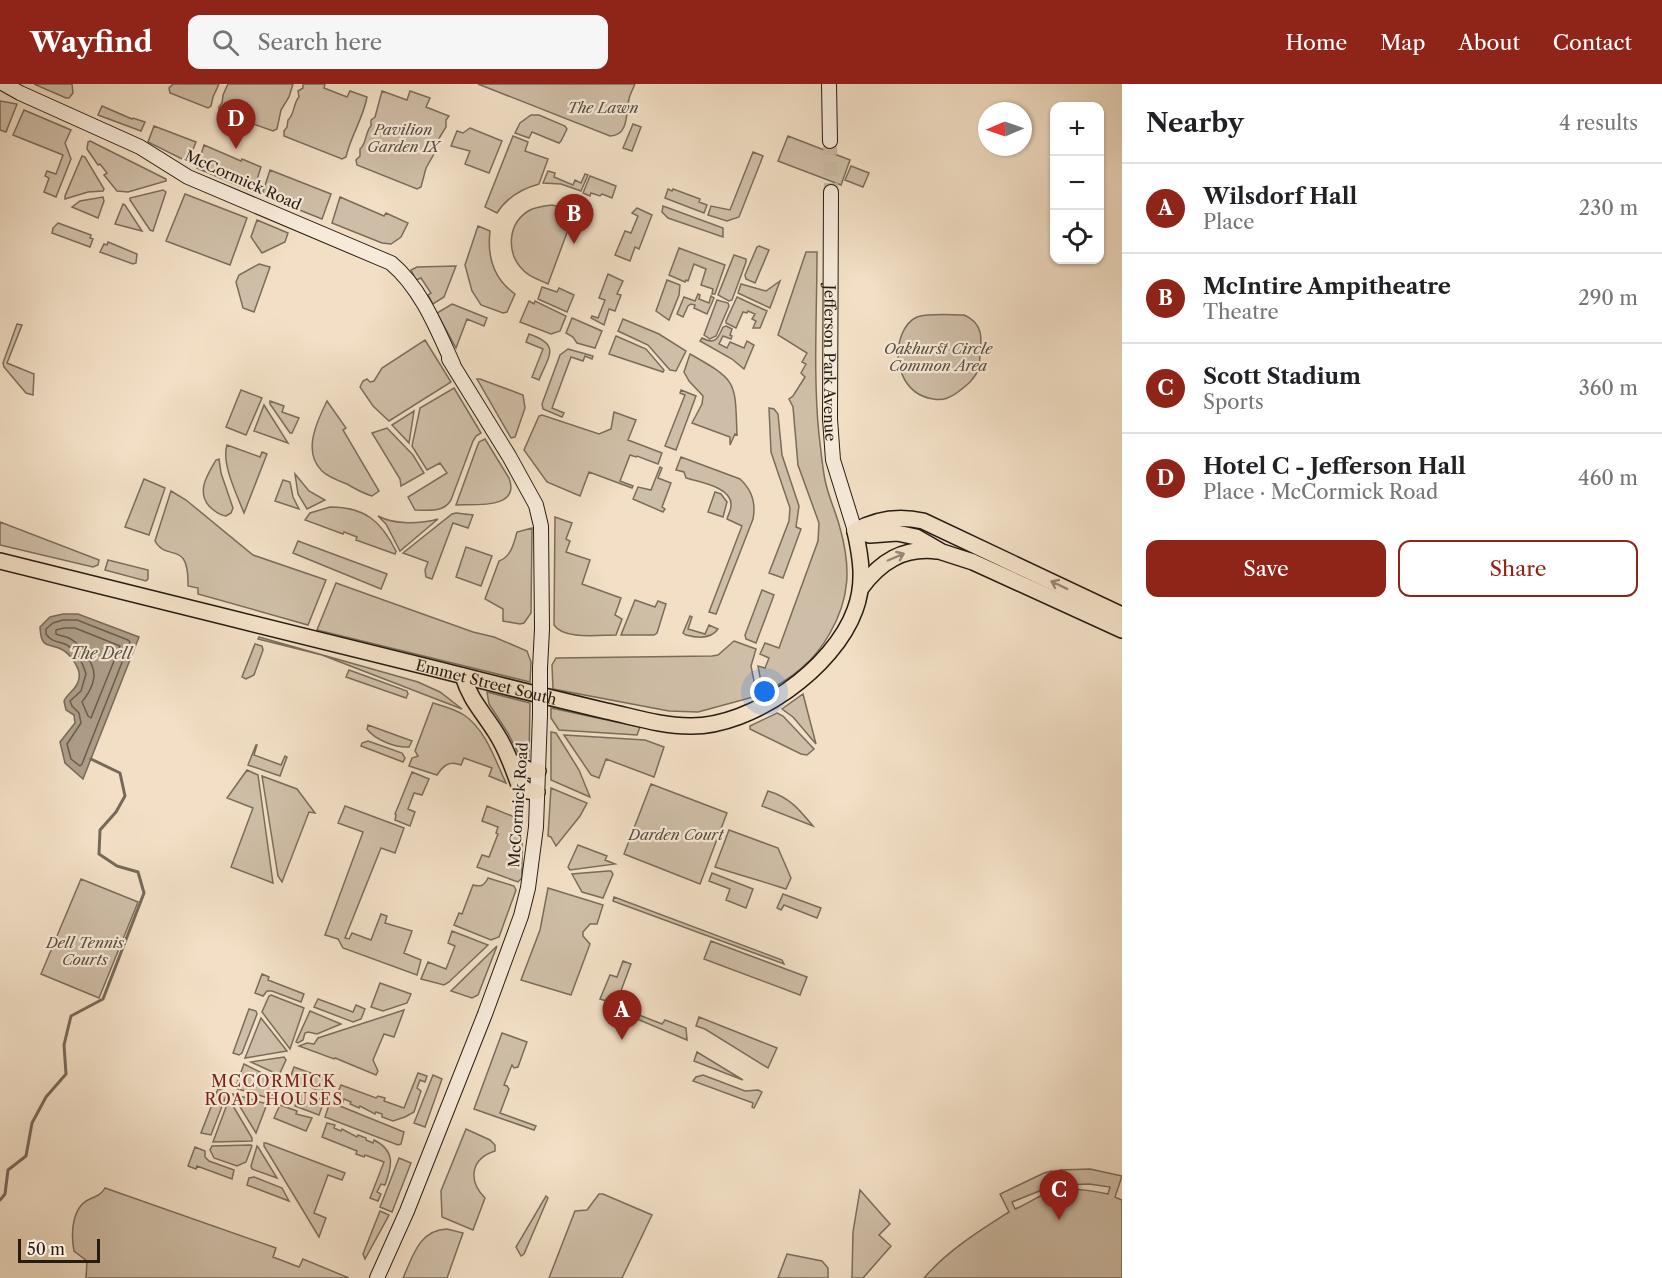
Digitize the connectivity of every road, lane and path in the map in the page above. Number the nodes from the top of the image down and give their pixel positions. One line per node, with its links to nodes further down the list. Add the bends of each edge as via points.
1 (4, 84): 4 (street, McCormick Road)
2 (829, 84): 5 (street)
3 (0, 90): 4 (street, McCormick Road)
4 (20, 93): 15 (street, McCormick Road, bridge, via 140,147 188,177 391,263 404,274 536,505 541,526 542,629)
5 (830, 141)
6 (831, 192): 7 (street, Jefferson Park Avenue, via 832,453)
7 (855, 531): 8 (main road, via 870,535 905,534); 10 (main road, Emmet Street South); 11 (main road, one-way to 7, via 923,521 896,518 867,524)
8 (942, 552): 10 (main road, one-way to 8, via 877,569 898,555); 12 (main road, via 973,562)
9 (0, 561): 13 (main road, Emmet Street South)
10 (861, 588): 13 (main road, Emmet Street South, via 847,628 806,676 767,703 717,723 660,723)
11 (1122, 615)
12 (1122, 630)
13 (463, 676): 14 (main road, via 468,693)
14 (512, 762): 15 (main road); 16 (main road, via 519,785)
15 (538, 771): 16 (street, McCormick Road)
16 (537, 792): 17 (street, McCormick Road, via 534,851 521,916 407,1211)
17 (377, 1278)

